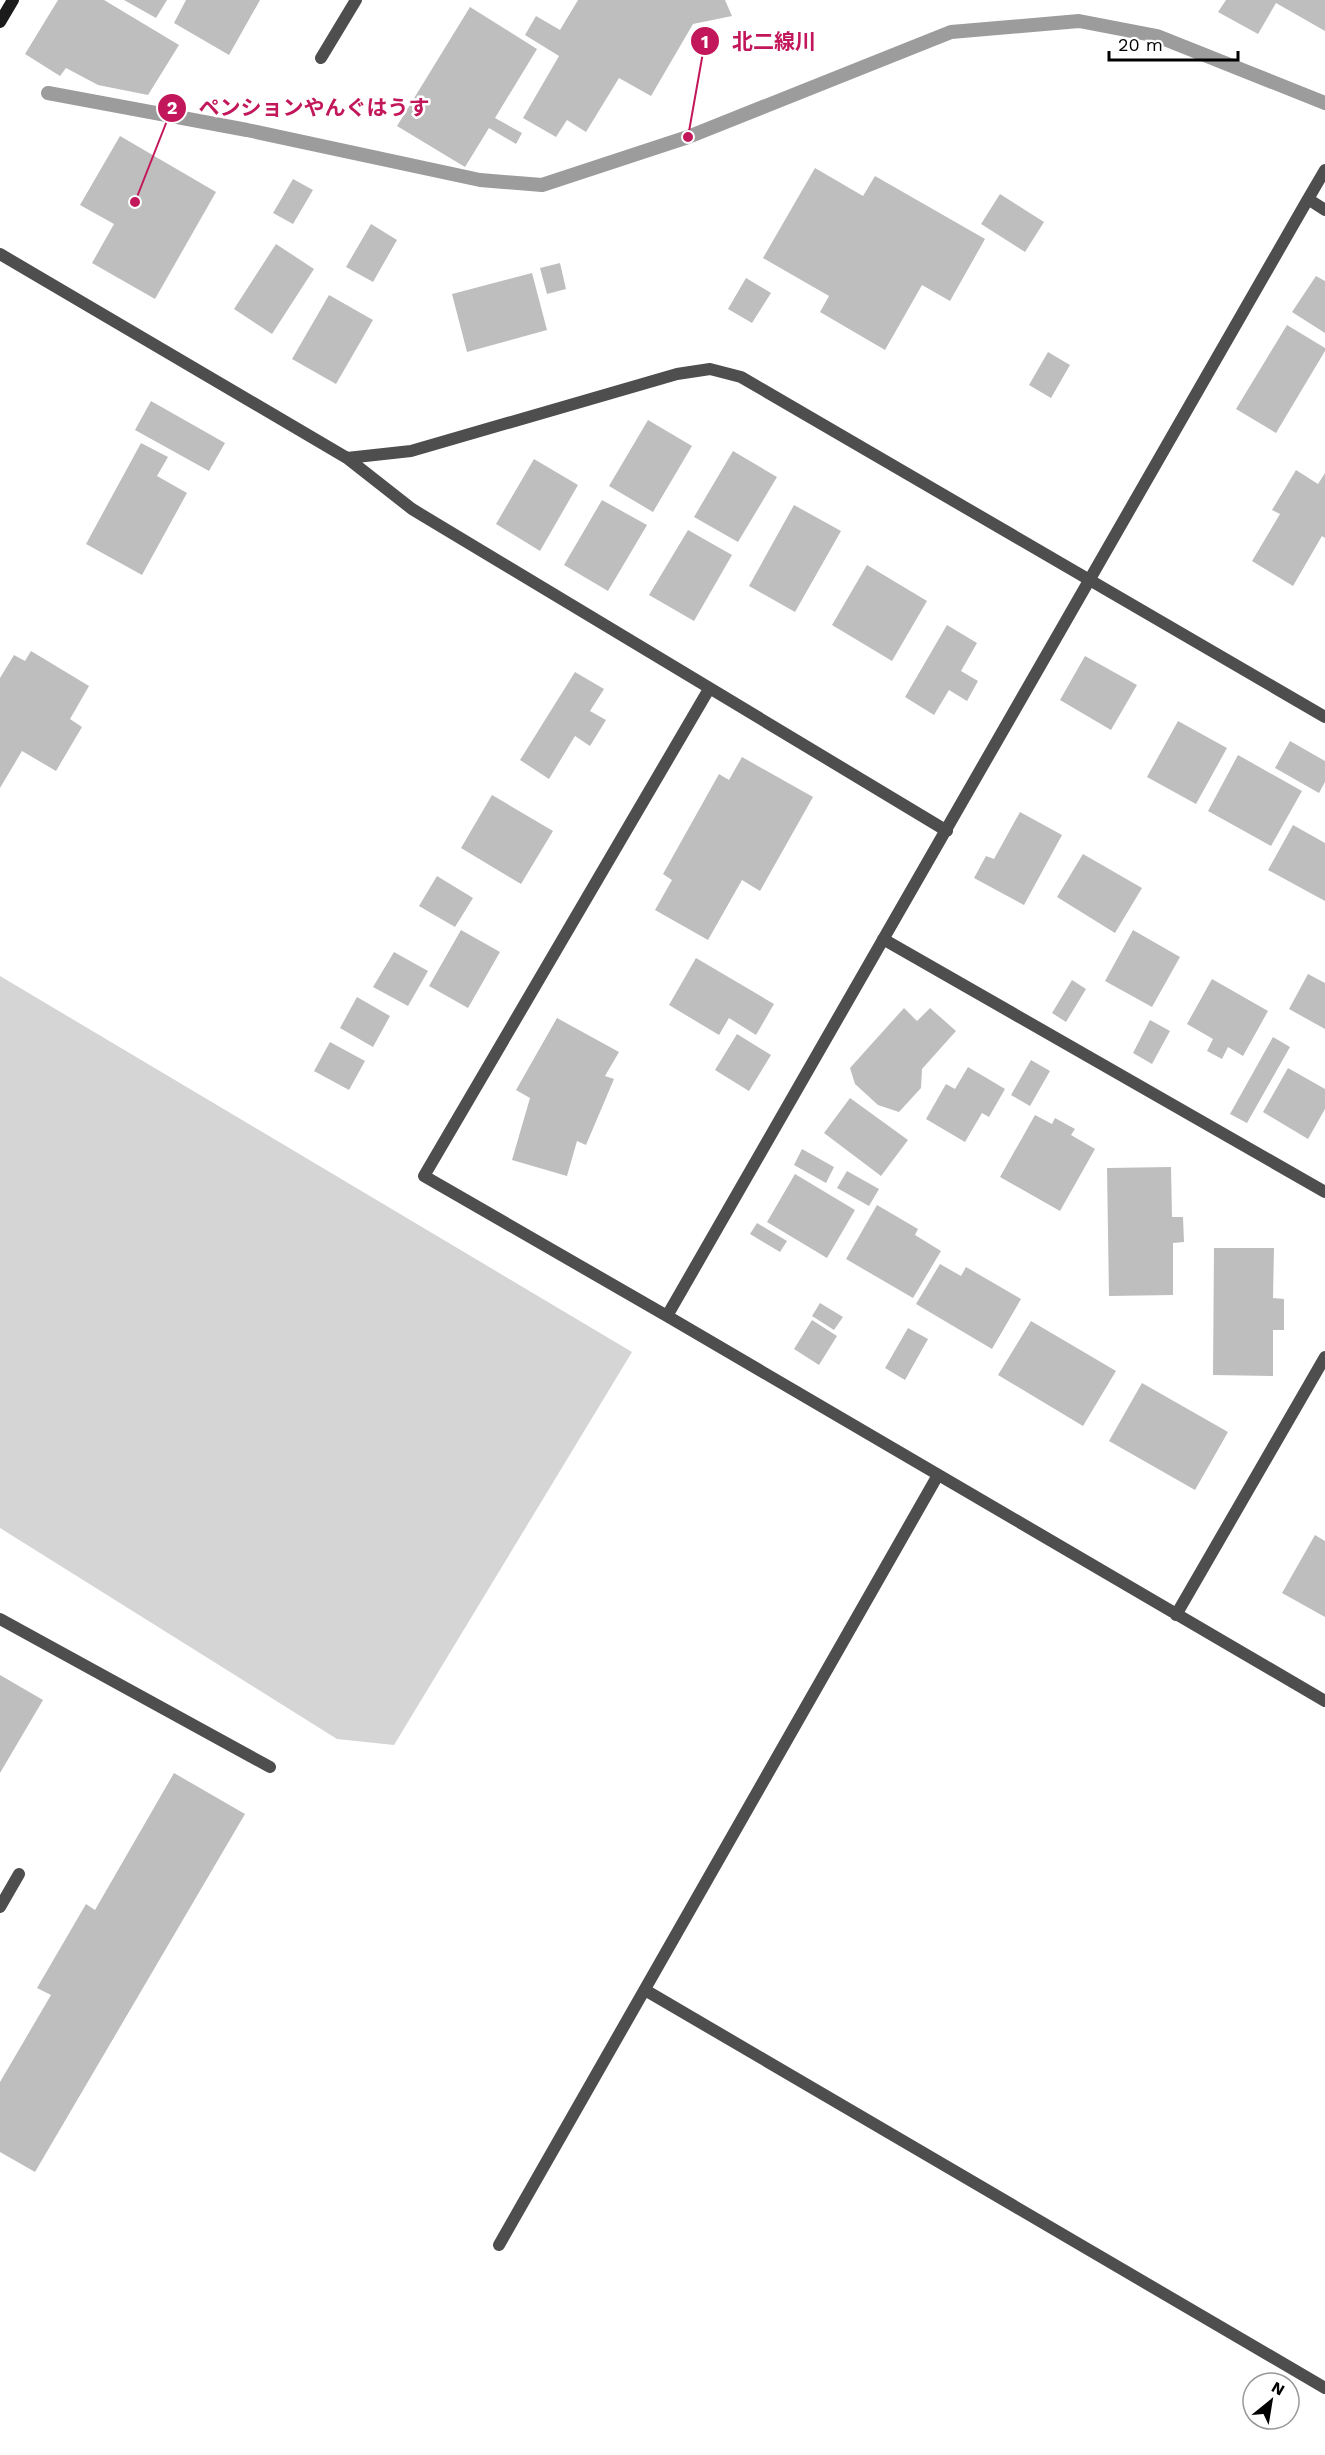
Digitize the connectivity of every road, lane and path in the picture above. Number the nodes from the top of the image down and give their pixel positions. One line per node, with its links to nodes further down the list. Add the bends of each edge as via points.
1 (356, 0): 4 (street)
2 (8, 3): 3 (street)
3 (0, 22)
4 (321, 58)
5 (1325, 170): 6 (street)
6 (1308, 200): 7 (street); 10 (street)
7 (1325, 210)
8 (0, 254): 9 (street)
9 (347, 458): 10 (street, via 411,452 677,374 710,369 741,377); 11 (street, via 412,508)
10 (1089, 579): 12 (street); 13 (street)
11 (709, 689): 13 (street); 16 (street, via 424,1176)
12 (1325, 717)
13 (946, 831): 14 (street)
14 (884, 939): 15 (street); 16 (street)
15 (1325, 1192)
16 (667, 1316): 18 (street)
17 (1325, 1358): 19 (street)
18 (938, 1475): 19 (street); 25 (street)
19 (1176, 1615): 21 (street)
20 (0, 1619): 22 (street)
21 (1325, 1701)
22 (270, 1767)
23 (19, 1874): 24 (street)
24 (0, 1907)
25 (645, 1990): 26 (street); 27 (street)
26 (499, 2245)
27 (1325, 2388)

